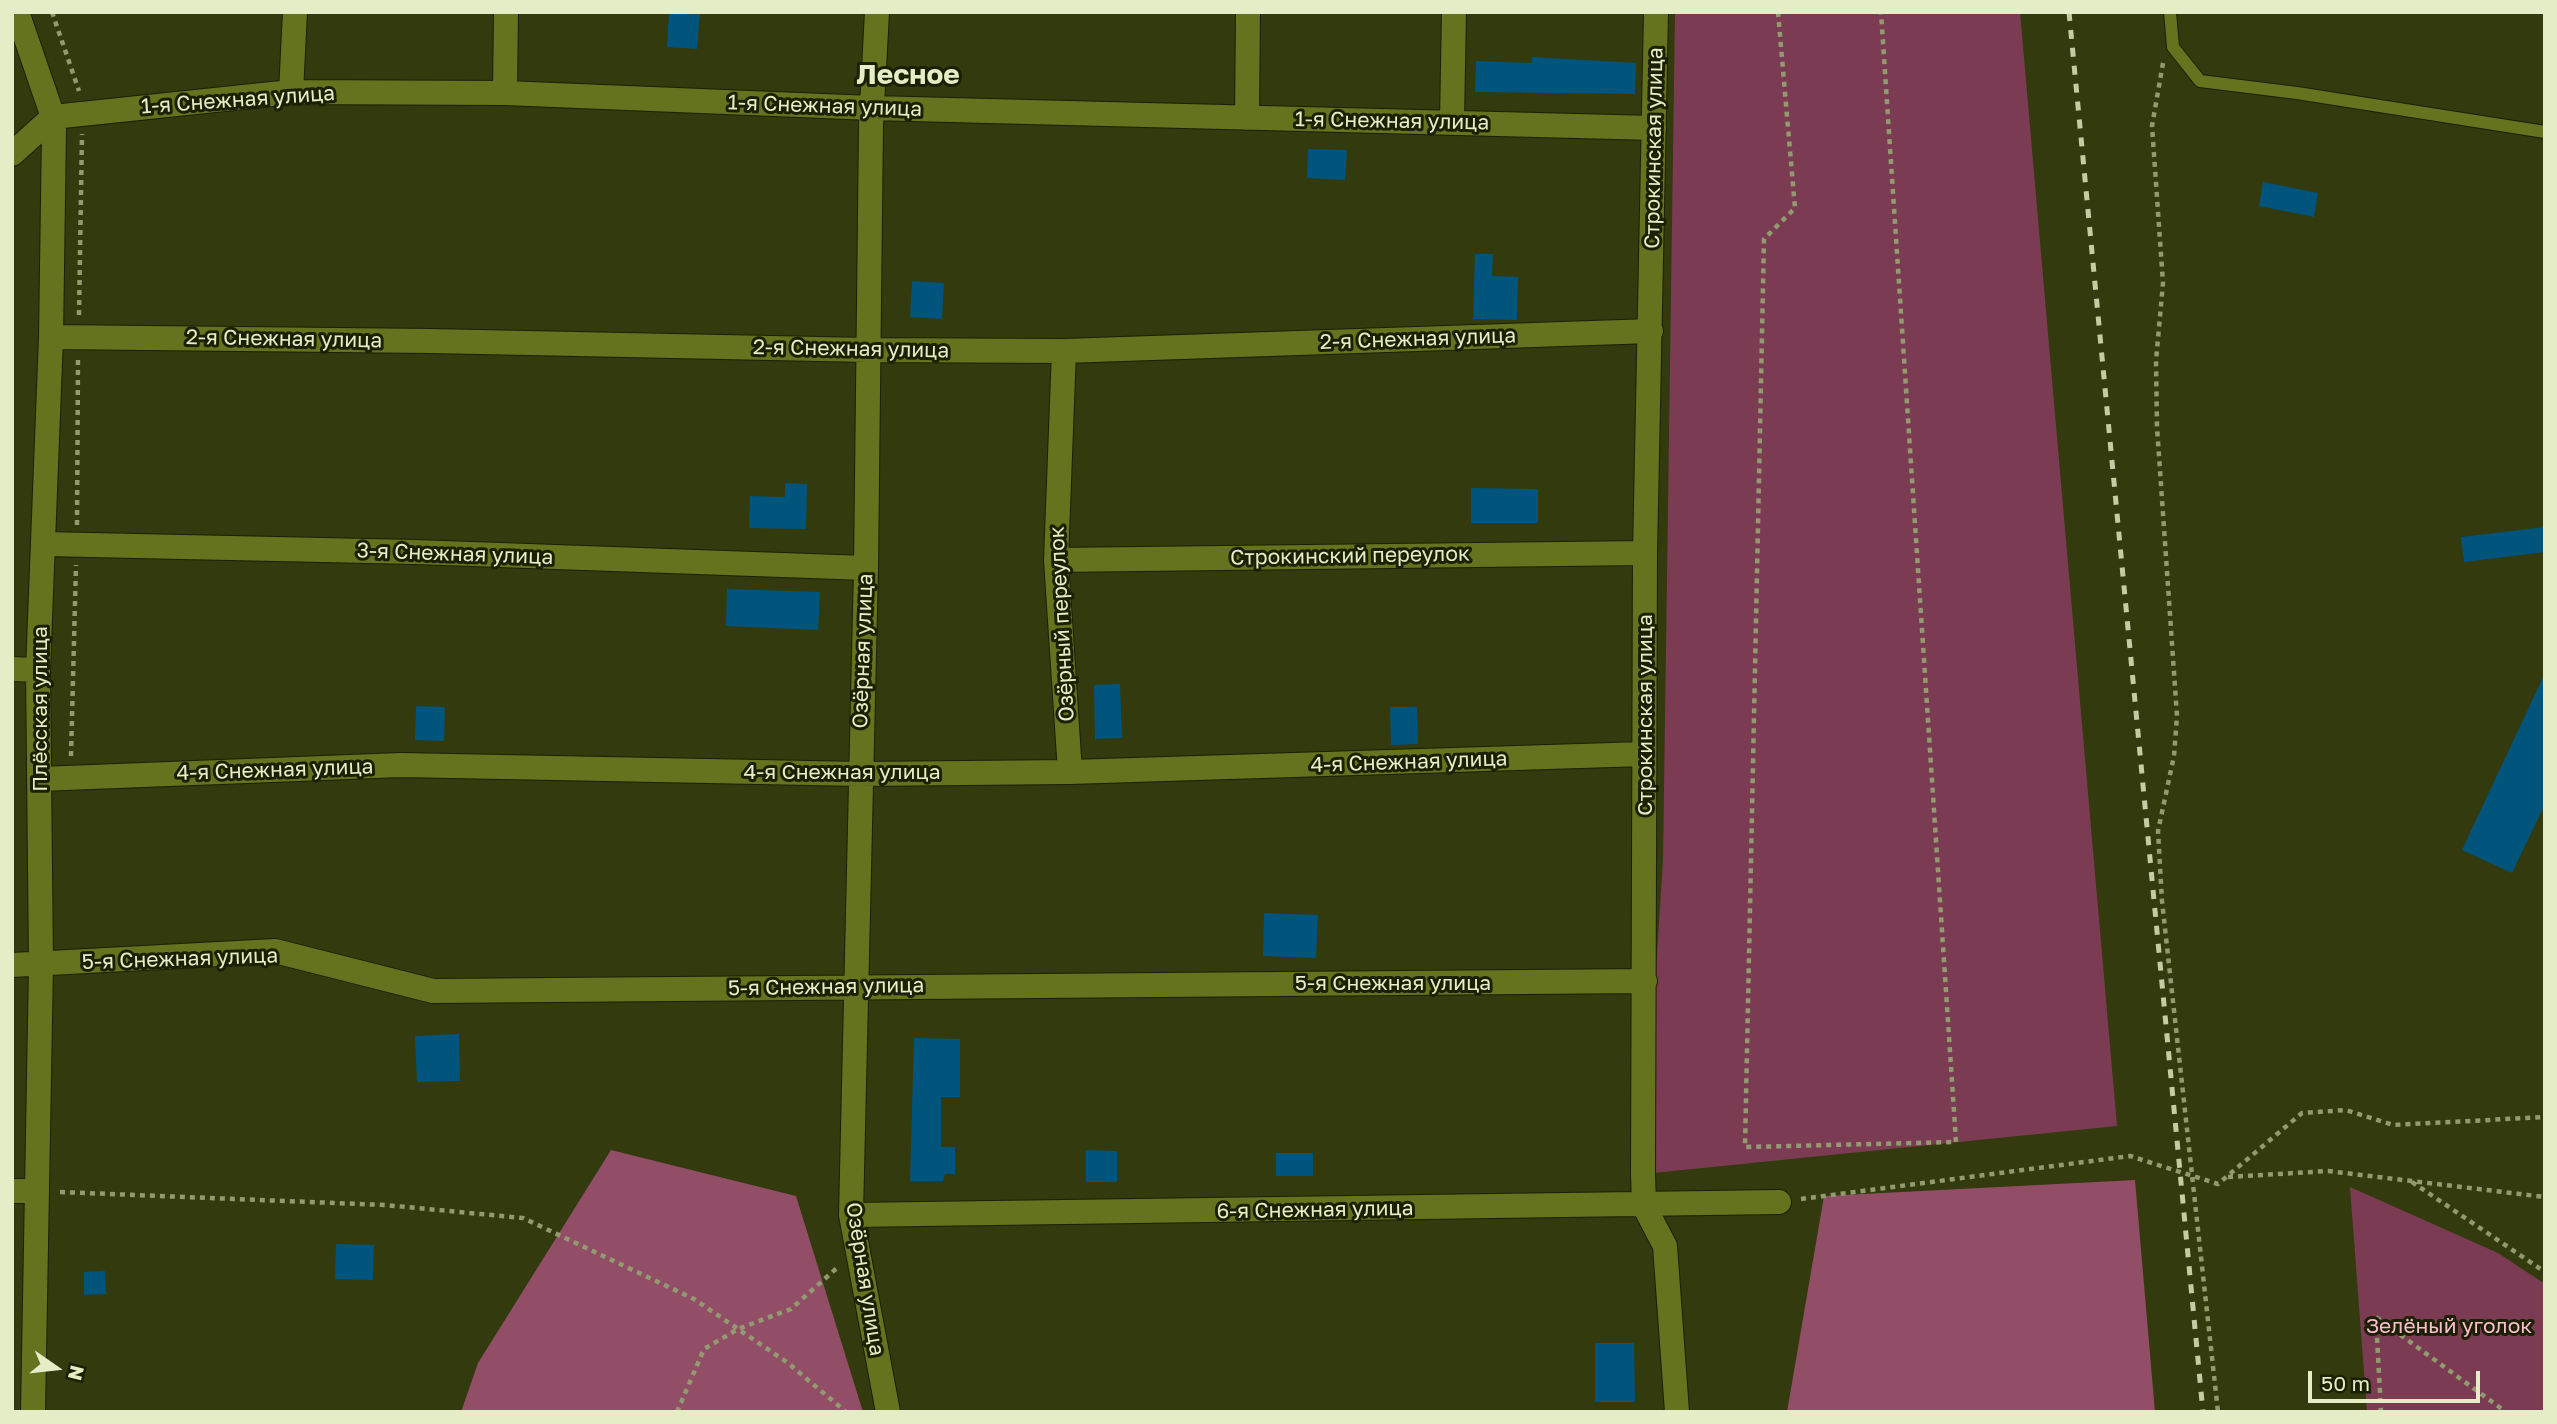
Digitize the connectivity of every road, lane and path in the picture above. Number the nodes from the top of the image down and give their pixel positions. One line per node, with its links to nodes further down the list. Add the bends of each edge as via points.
1 (17, 12): 17 (street, Плёсская улица)
2 (52, 12): 16 (path, via 80,95)
3 (295, 12): 13 (street)
4 (506, 12): 14 (street)
5 (877, 12): 15 (street, Озёрная улица)
6 (1248, 12): 18 (street)
7 (1454, 12): 19 (street)
8 (1656, 12): 20 (street, Строкинская улица)
9 (1778, 12): 10 (path, via 1795,208 1764,239 1745,1147 1955,1142)
10 (1881, 12)
11 (2170, 12): 12 (lane)
12 (2173, 47): 21 (lane, via 2200,81); 45 (path, via 2163,63 2152,126 2163,283 2156,361 2157,427 2177,716 2158,831)
13 (291, 92): 14 (street, 1-я Снежная улица); 16 (street, 1-я Снежная улица)
14 (505, 93): 15 (street, 1-я Снежная улица)
15 (872, 108): 18 (street, 1-я Снежная улица); 26 (street, Озёрная улица)
16 (81, 114): 17 (street, 1-я Снежная улица); 24 (path)
17 (53, 117): 22 (street); 25 (street, Плёсская улица)
18 (1247, 118): 19 (street, 1-я Снежная улица)
19 (1452, 121): 20 (street, 1-я Снежная улица)
20 (1654, 128): 23 (street, Строкинская улица)
21 (2545, 132)
22 (12, 154)
23 (1651, 331): 27 (street, 2-я Снежная улица); 30 (street, Строкинская улица)
24 (78, 336): 25 (street, 2-я Снежная улица); 26 (street, 2-я Снежная улица); 29 (path)
25 (51, 337): 28 (street, Плёсская улица)
26 (868, 351): 27 (street, 2-я Снежная улица); 32 (street, Озёрная улица)
27 (1064, 351): 31 (street, Озёрный переулок)
28 (44, 544): 29 (street, 3-я Снежная улица); 34 (street, Плёсская улица)
29 (77, 545): 32 (street, 3-я Снежная улица); 39 (path)
30 (1645, 553): 31 (street, Строкинский переулок); 35 (street, Строкинская улица)
31 (1056, 560): 36 (street, Озёрный переулок)
32 (866, 568): 37 (street, Озёрная улица)
33 (12, 669): 34 (street)
34 (38, 670): 38 (street, Плёсская улица)
35 (1644, 754): 36 (street, 4-я Снежная улица); 42 (street, Строкинская улица)
36 (1070, 772): 37 (street, 4-я Снежная улица)
37 (860, 774): 39 (street, 4-я Снежная улица, via 401,765); 43 (street, Озёрная улица)
38 (40, 779): 39 (street, 4-я Снежная улица); 41 (street, Плёсская улица)
39 (71, 779)
40 (12, 965): 41 (street, 5-я Снежная улица)
41 (41, 965): 43 (street, 5-я Снежная улица, via 275,951 433,991); 49 (street, Плёсская улица)
42 (1645, 981): 43 (street, 5-я Снежная улица); 52 (street, Строкинская улица)
43 (856, 987): 53 (street, Озёрная улица)
44 (2545, 1117): 46 (path, via 2393,1125 2346,1111 2302,1113)
45 (2194, 1175): 46 (path, via 2218,1184); 51 (path, via 2130,1156); 62 (path)
46 (2228, 1177): 47 (path, via 2328,1171)
47 (2411, 1182): 50 (path); 55 (path)
48 (12, 1191): 49 (street)
49 (37, 1191): 56 (path, via 385,1205 523,1218 694,1299); 57 (street, Плёсская улица)
50 (2545, 1197)
51 (1779, 1202): 52 (street, 6-я Снежная улица)
52 (1644, 1206): 53 (street, 6-я Снежная улица); 61 (street, Строкинская улица, via 1665,1246)
53 (851, 1215): 60 (street, Озёрная улица)
54 (842, 1254): 56 (path, via 839,1266 791,1309)
55 (2545, 1272)
56 (738, 1329): 58 (path, via 704,1349); 59 (path, via 788,1363)
57 (33, 1412)
58 (677, 1412)
59 (846, 1412)
60 (888, 1412)
61 (1677, 1412)
62 (2218, 1412)
63 (2381, 1412): 64 (path, via 2376,1317)
64 (2506, 1412)

